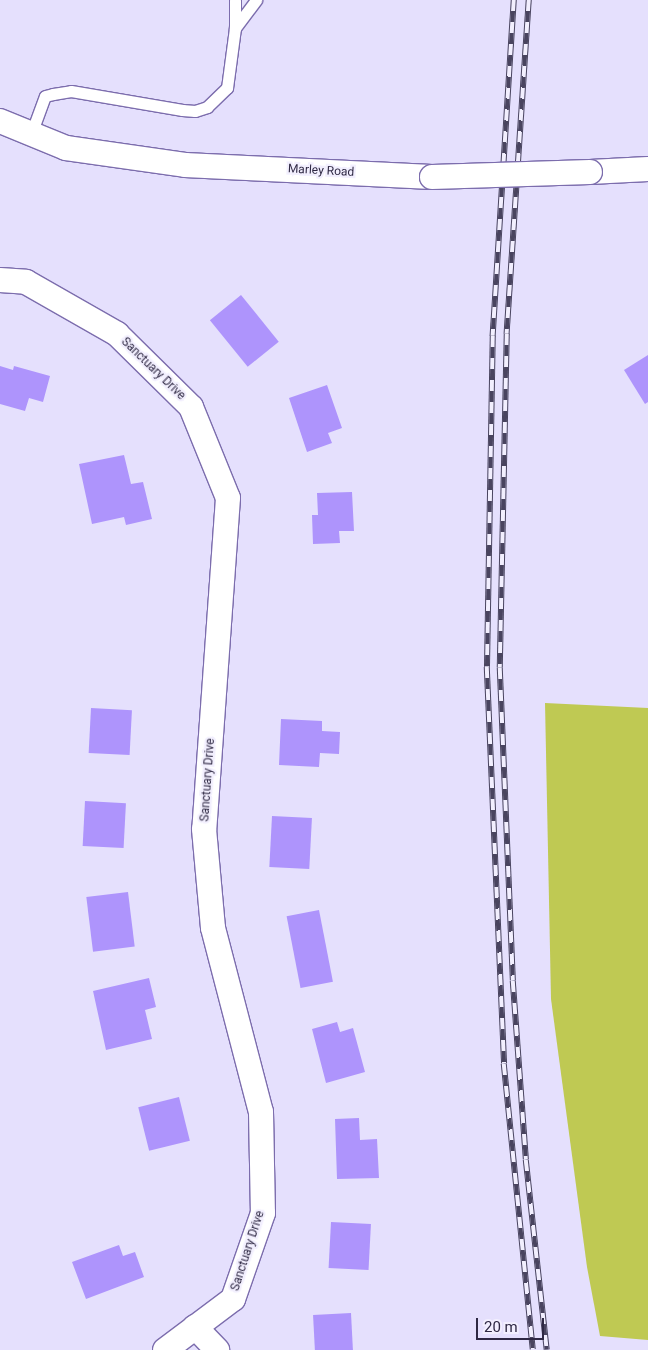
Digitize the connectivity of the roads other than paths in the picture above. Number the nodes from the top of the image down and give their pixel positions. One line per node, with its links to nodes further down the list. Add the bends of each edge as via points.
1 (235, 0): 3 (lane)
2 (256, 0): 3 (lane)
3 (235, 28): 5 (lane, via 227,88 207,107 196,111 182,110 71,91 45,96)
4 (0, 121): 5 (street, Marley Road)
5 (30, 134): 6 (street, Marley Road, bridge, via 66,148 185,164 432,177)
6 (648, 169)
7 (0, 280): 8 (street, Sanctuary Drive, via 26,282 117,334 191,407 228,498 204,829 213,928 261,1112 263,1213 232,1299)
8 (195, 1327): 9 (street, Sanctuary Drive); 10 (street)
9 (165, 1350)
10 (216, 1350)

